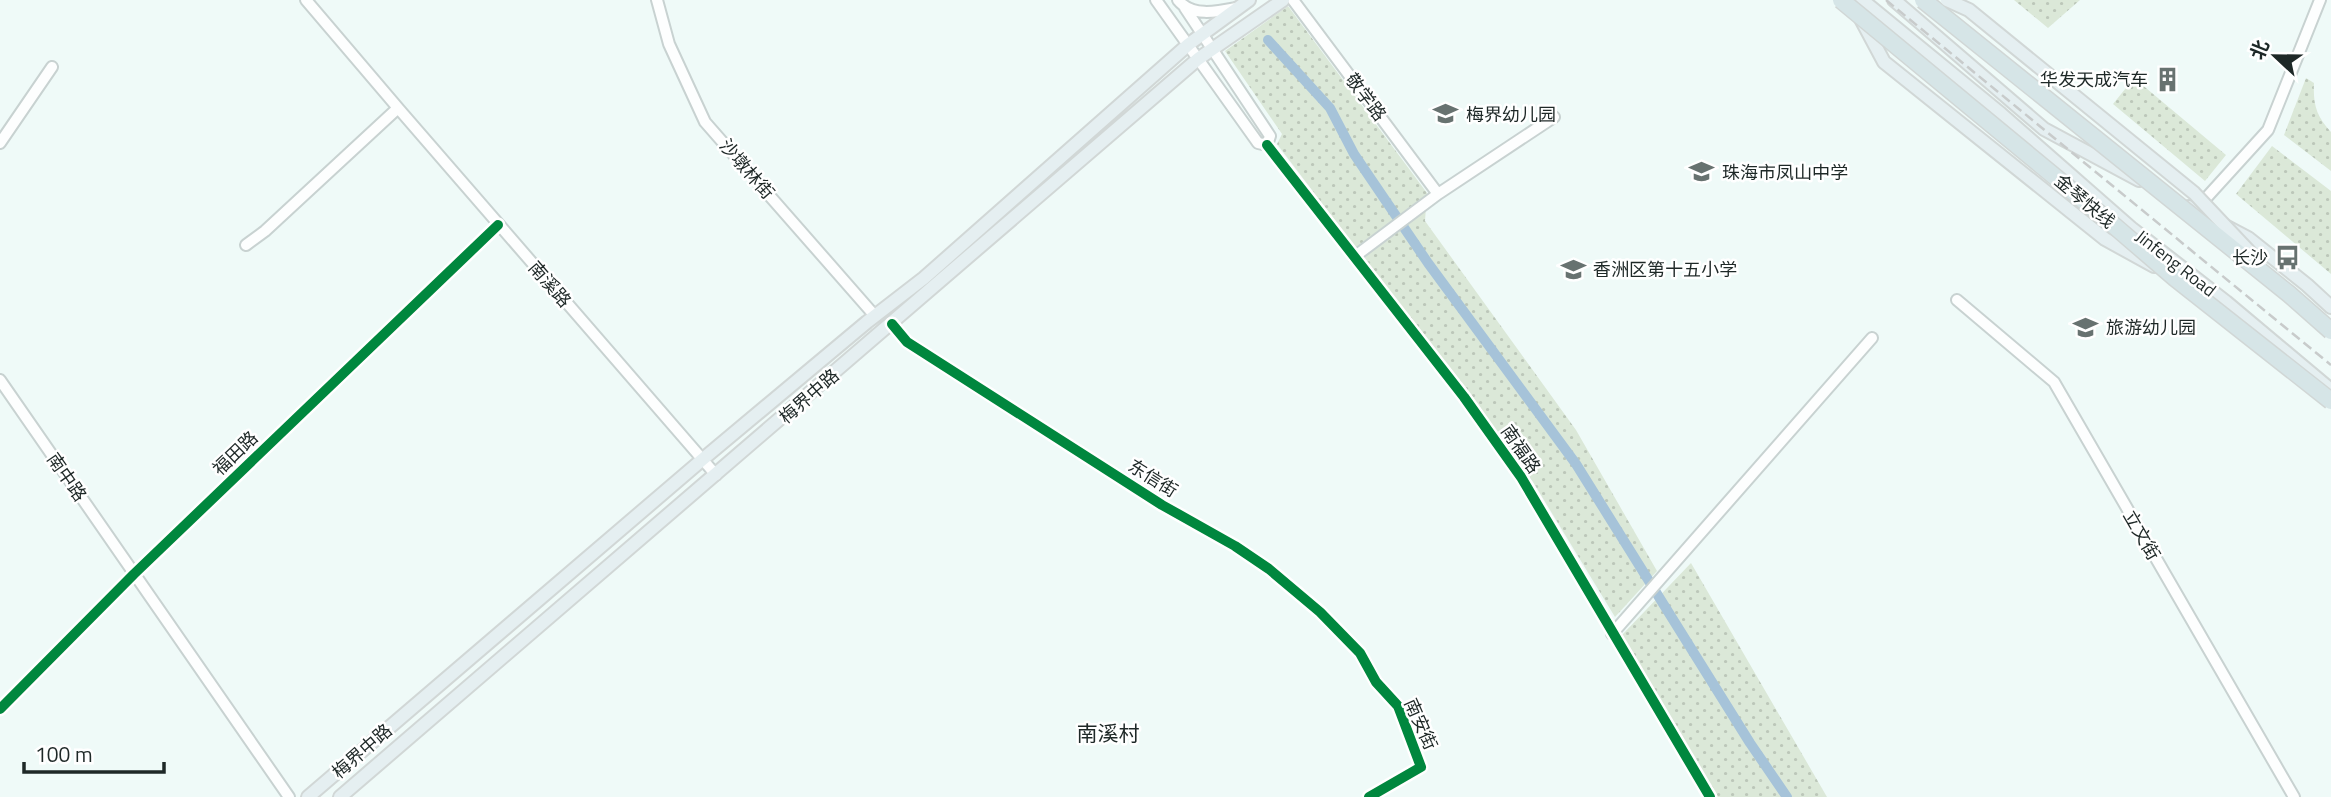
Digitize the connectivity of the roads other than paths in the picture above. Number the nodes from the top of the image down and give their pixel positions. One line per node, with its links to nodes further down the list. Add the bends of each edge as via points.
1 (306, 0): 20 (street, 南溪路)
2 (657, 0): 33 (street, 沙墩林街, via 669,44 705,122)
3 (1156, 0): 16 (street)
4 (1283, 0): 17 (main road, 梅界中路)
5 (1293, 0): 24 (street, 敬学路)
6 (1841, 0): 29 (highway, 金琴快线, bridge)
7 (1852, 0): 29 (main road, bridge, via 1884,62 2105,239)
8 (1862, 0): 38 (main road, Jinfeng Road)
9 (1894, 0): 25 (main road, via 2044,129)
10 (1923, 0): 30 (highway, bridge)
11 (1947, 0): 30 (main road, bridge, via 1969,10 2194,193)
12 (2320, 0): 25 (street, via 2267,130)
13 (1182, 4): 14 (street, via 1212,13); 15 (street)
14 (1244, 4): 15 (main road, 梅界中路)
15 (1203, 34): 16 (main road, 梅界中路); 17 (street)
16 (1189, 44): 18 (street); 33 (main road, 梅界中路)
17 (1213, 49): 18 (main road, 梅界中路); 23 (street, via 1270,136)
18 (1198, 59): 23 (street, via 1258,142); 34 (main road, 梅界中路)
19 (52, 67): 22 (street)
20 (398, 108): 26 (street, 南溪路); 27 (street)
21 (1555, 117): 24 (street)
22 (0, 143)
23 (1267, 145): 28 (street, 南福路)
24 (1438, 194): 28 (street)
25 (2195, 210): 32 (main road, via 2248,238)
26 (498, 225): 40 (street, 南溪路); 42 (street, 福田路)
27 (246, 245)
28 (1354, 257): 43 (street, 南福路, via 1521,477)
29 (2175, 278): 39 (highway, 金琴快线, bridge)
30 (2289, 294): 35 (highway, bridge)
31 (1957, 300): 51 (street, 立文街, via 2054,382)
32 (2331, 307)
33 (876, 316): 40 (main road, 梅界中路)
34 (892, 324): 41 (main road, 梅界中路); 44 (street, 东信街, via 907,342 1269,569 1360,653)
35 (2331, 331)
36 (1872, 338): 43 (street)
37 (0, 380): 42 (street, 南中路)
38 (2331, 390)
39 (2331, 401)
40 (703, 459): 41 (street, 南溪路); 47 (main road, 梅界中路)
41 (716, 475): 48 (main road, 梅界中路)
42 (134, 574): 45 (street, 福田路); 46 (street, 南中路)
43 (1612, 634): 50 (street, 南福路)
44 (1376, 682): 49 (street, 南安街, via 1398,706 1421,767)
45 (0, 709)
46 (289, 797)
47 (308, 797)
48 (340, 797)
49 (1369, 797)
50 (1710, 797)
51 (2294, 797)

